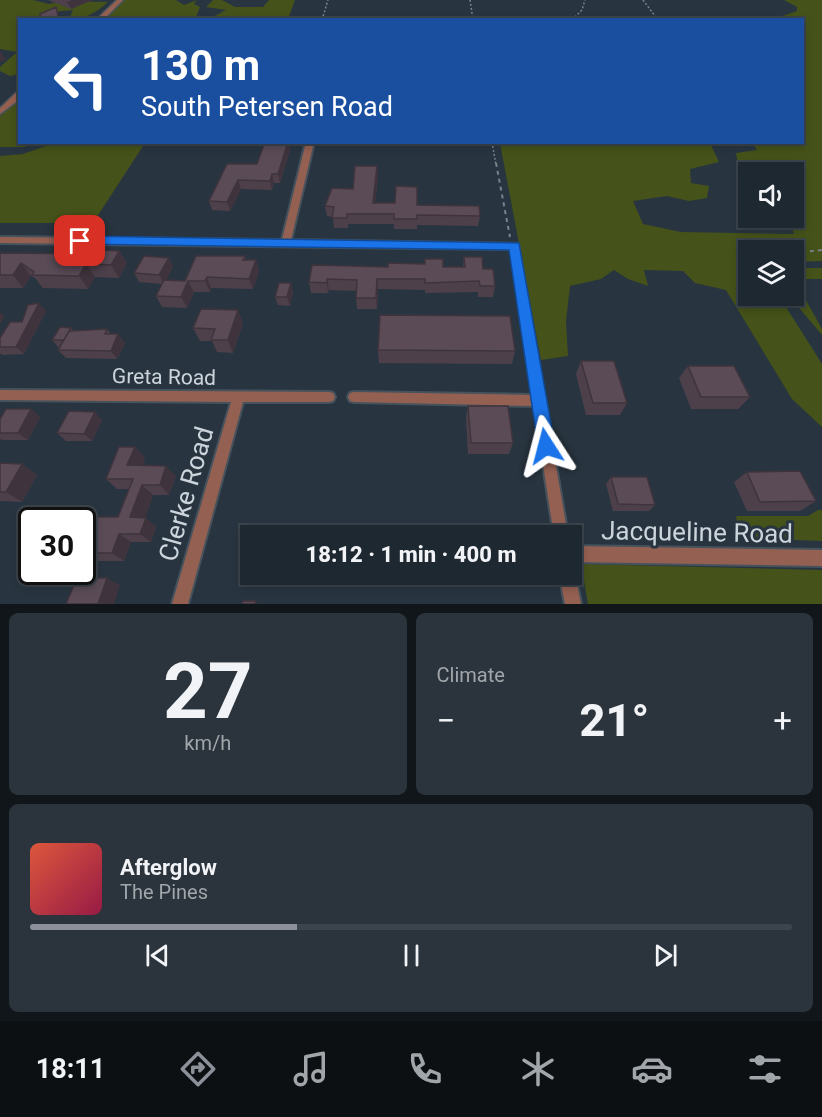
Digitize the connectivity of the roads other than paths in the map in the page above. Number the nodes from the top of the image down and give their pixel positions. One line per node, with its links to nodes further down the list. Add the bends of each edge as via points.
1 (120, 0): 2 (street)
2 (101, 18)
3 (18, 95): 4 (street)
4 (0, 112)
5 (310, 144): 7 (street)
6 (0, 240): 7 (street)
7 (286, 242): 12 (street, via 513,246)
8 (0, 395): 11 (street, Greta Road)
9 (328, 397): 11 (street, Greta Road)
10 (354, 397): 12 (street)
11 (238, 398): 17 (street, Clerke Road)
12 (539, 401): 13 (street)
13 (559, 525)
14 (582, 554): 15 (street, Jacqueline Road)
15 (822, 558)
16 (569, 585): 18 (street)
17 (180, 604)
18 (573, 604)

